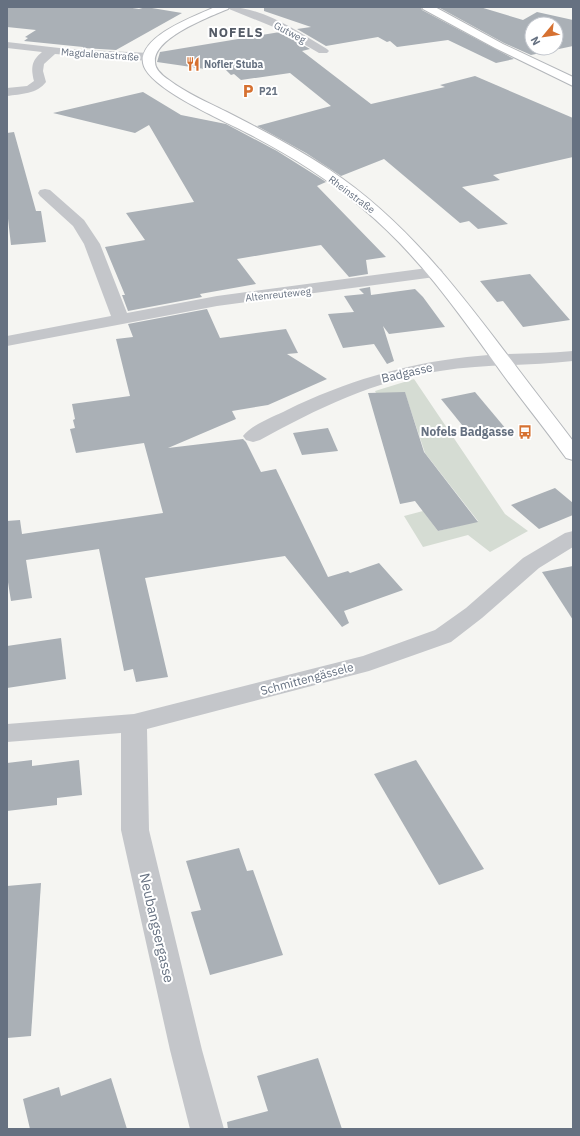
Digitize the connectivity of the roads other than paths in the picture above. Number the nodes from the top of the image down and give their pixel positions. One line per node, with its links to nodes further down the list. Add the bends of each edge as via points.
1 (224, 7): 7 (main road, via 170,33 157,42)
2 (233, 7): 6 (street, Gutweg, via 280,26)
3 (427, 7): 8 (main road)
4 (7, 45): 5 (street, Magdalenastraße)
5 (52, 51): 7 (street, Magdalenastraße); 9 (street, Magdalenastraße, via 40,59 37,68 40,82 30,88)
6 (323, 51)
7 (149, 57): 11 (main road, Rheinstraße, via 148,62 152,70 163,82 178,92 289,150 344,186 387,221)
8 (573, 82)
9 (7, 92)
10 (46, 193): 12 (street, via 79,223 92,244)
11 (435, 272): 12 (street, Altenreuteweg, via 217,300); 15 (main road, Rheinstraße)
12 (121, 319): 13 (street, Altenreuteweg)
13 (7, 341)
14 (573, 356): 15 (street, Badgasse)
15 (503, 360): 16 (street, Badgasse, via 467,362 409,371 368,382 285,417); 17 (main road, Rheinstraße)
16 (253, 436)
17 (573, 454)
18 (573, 538): 19 (street, Schmittengässele, via 531,563 474,613 443,636 369,663)
19 (134, 723): 20 (street, Schmittengässele); 21 (street, Neubangsergasse, via 135,830)
20 (7, 733)
21 (207, 1129)

